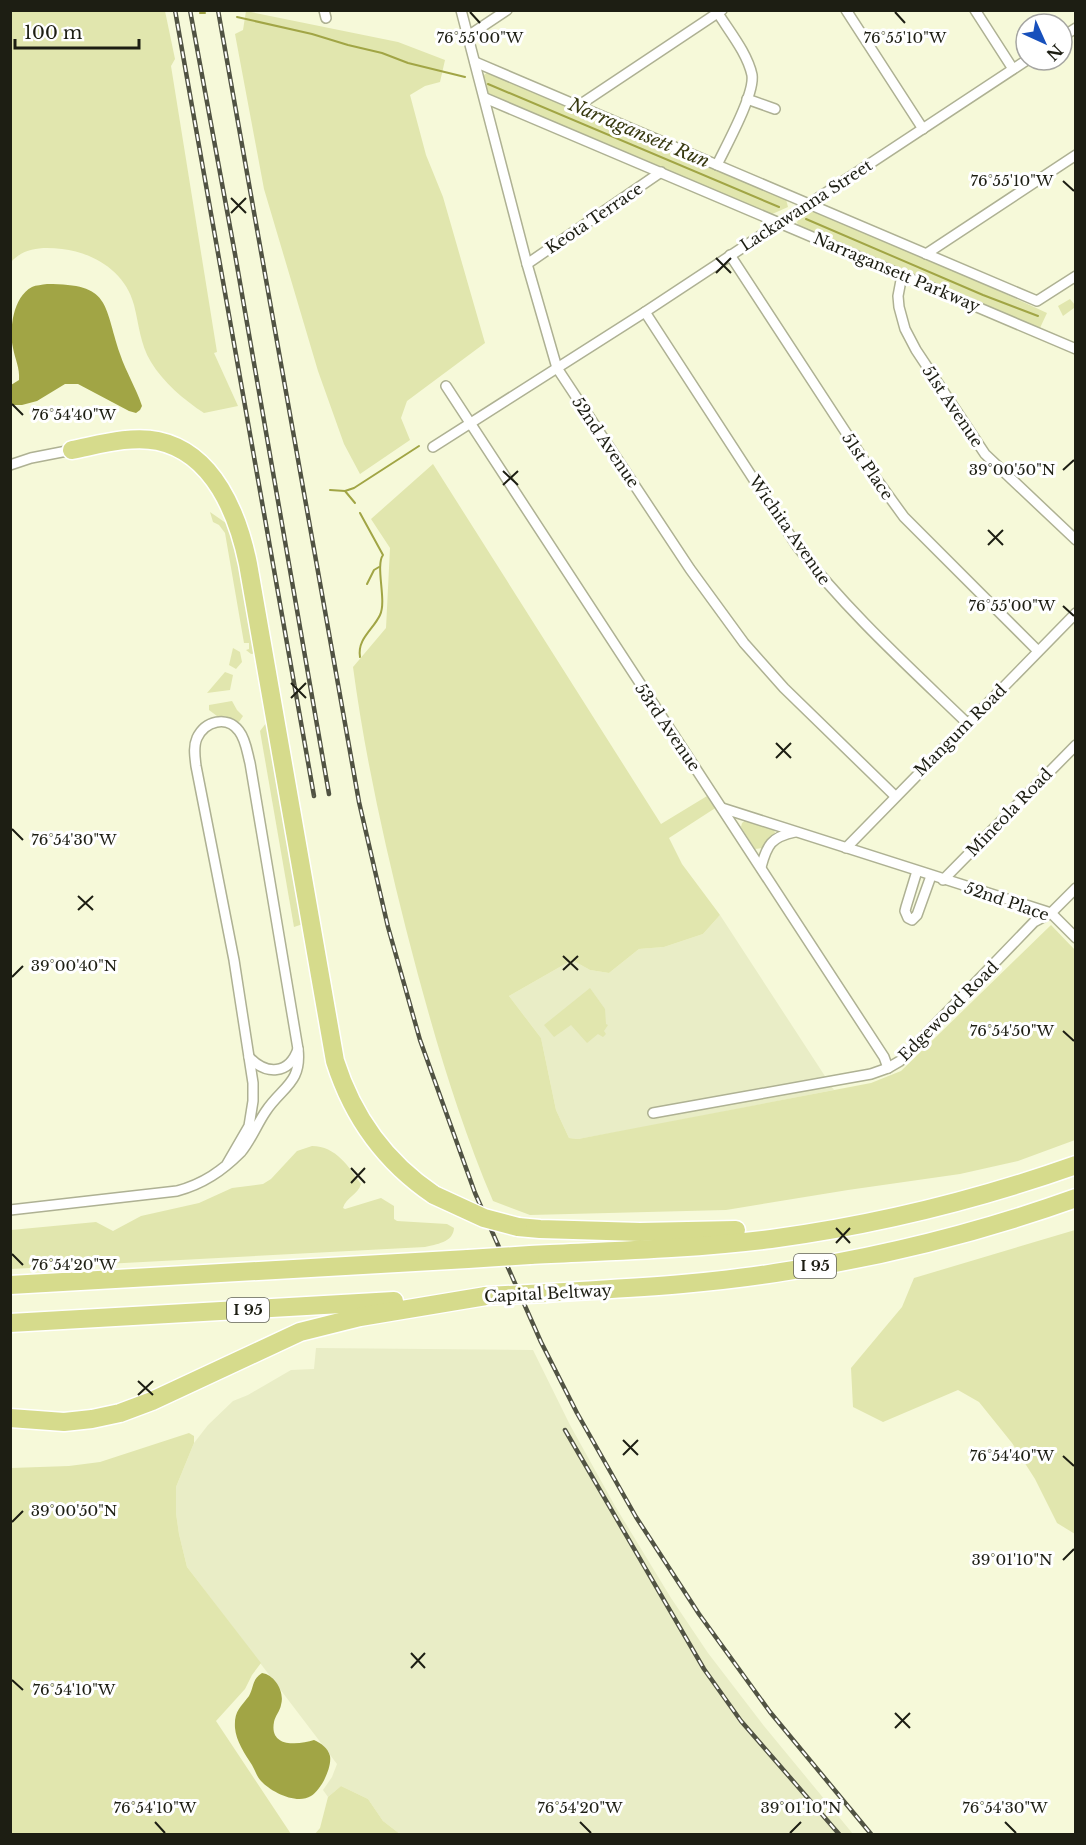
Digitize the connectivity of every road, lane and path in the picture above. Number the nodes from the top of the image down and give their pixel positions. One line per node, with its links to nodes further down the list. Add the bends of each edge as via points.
1 (461, 10): 6 (street, 52nd Avenue)
2 (507, 10): 6 (street)
3 (846, 10): 13 (street)
4 (975, 10): 8 (street)
5 (718, 12): 10 (street, via 752,75); 11 (street)
6 (468, 36): 7 (street, 52nd Avenue)
7 (475, 62): 9 (street, 52nd Avenue); 11 (street, Narragansett Parkway)
8 (1013, 69): 13 (street, Lackawanna Street)
9 (485, 98): 16 (street, Narragansett Parkway); 21 (street, 52nd Avenue)
10 (747, 99): 12 (street); 15 (street)
11 (578, 106): 15 (street, Narragansett Parkway)
12 (775, 109)
13 (923, 129): 17 (street, Lackawanna Street)
14 (1076, 155): 19 (street)
15 (717, 165): 17 (street, Narragansett Parkway)
16 (661, 172): 18 (street, Narragansett Parkway); 21 (street, Keota Terrace)
17 (809, 204): 18 (street, Lackawanna Street); 19 (street, Narragansett Parkway)
18 (779, 222): 20 (street, Lackawanna Street); 22 (street, Narragansett Parkway)
19 (926, 254): 23 (street, Narragansett Parkway, via 1037,301)
20 (730, 255): 24 (street, Lackawanna Street); 34 (street, 51st Place, via 904,517)
21 (527, 264): 26 (street, 52nd Avenue)
22 (902, 275): 25 (street, Narragansett Parkway); 32 (street, 51st Avenue, via 899,307 916,350 986,454)
23 (1076, 276)
24 (645, 312): 26 (street, Lackawanna Street); 35 (street, Wichita Avenue, via 797,546 824,581)
25 (1076, 349)
26 (557, 368): 28 (street, Lackawanna Street); 37 (street, 52nd Avenue, via 744,644)
27 (446, 386): 28 (street, 53rd Avenue)
28 (469, 423): 29 (street, Lackawanna Street); 38 (street, 53rd Avenue)
29 (433, 447)
30 (72, 450): 31 (street); 56 (highway, bridge, via 125,441 157,440 173,446 202,467 228,500 237,519 262,640 335,1061 362,1122 398,1167 434,1195 484,1218 519,1227 711,1232)
31 (10, 465)
32 (1076, 540)
33 (1076, 613): 34 (street, Mangum Road)
34 (1038, 651): 35 (street, Mangum Road)
35 (967, 723): 37 (street, Mangum Road)
36 (1076, 745): 44 (street, Mineola Road)
37 (895, 796): 40 (street, Mangum Road)
38 (722, 808): 39 (street, 52nd Place); 41 (street, 53rd Avenue)
39 (796, 832): 40 (street, 52nd Place); 41 (street, via 779,836 766,848)
40 (846, 848): 42 (street, 52nd Place)
41 (761, 867): 50 (street, 53rd Avenue)
42 (916, 871): 43 (street, 52nd Place); 43 (street, via 905,911 912,920)
43 (931, 876): 44 (street, 52nd Place)
44 (944, 880): 46 (street, 52nd Place)
45 (1076, 888): 46 (street, Edgewood Road)
46 (1051, 914): 47 (street, 52nd Place); 50 (street, Edgewood Road, via 1034,922 900,1061)
47 (1076, 938)
48 (298, 1049): 49 (street, via 289,1064 279,1070 263,1069); 49 (street, via 245,743 236,727 217,721 196,739 195,766); 52 (street, via 299,1066 293,1080 269,1107 245,1147)
49 (249, 1057): 52 (street, via 254,1092 251,1118)
50 (888, 1068): 51 (street, Edgewood Road)
51 (653, 1113)
52 (227, 1164): 55 (street, via 202,1182 177,1191)
53 (1076, 1165): 56 (highway, I 95, via 1021,1184)
54 (1076, 1198): 58 (highway, Capital Beltway / I 95, bridge, via 962,1234 839,1262 717,1281)
55 (10, 1210)
56 (908, 1213): 57 (highway, I 95, bridge, via 831,1230 702,1245)
57 (10, 1285)
58 (486, 1296): 59 (highway, Capital Beltway / I 95); 60 (highway, via 300,1332 120,1413 64,1422)
59 (10, 1323)
60 (10, 1418)

